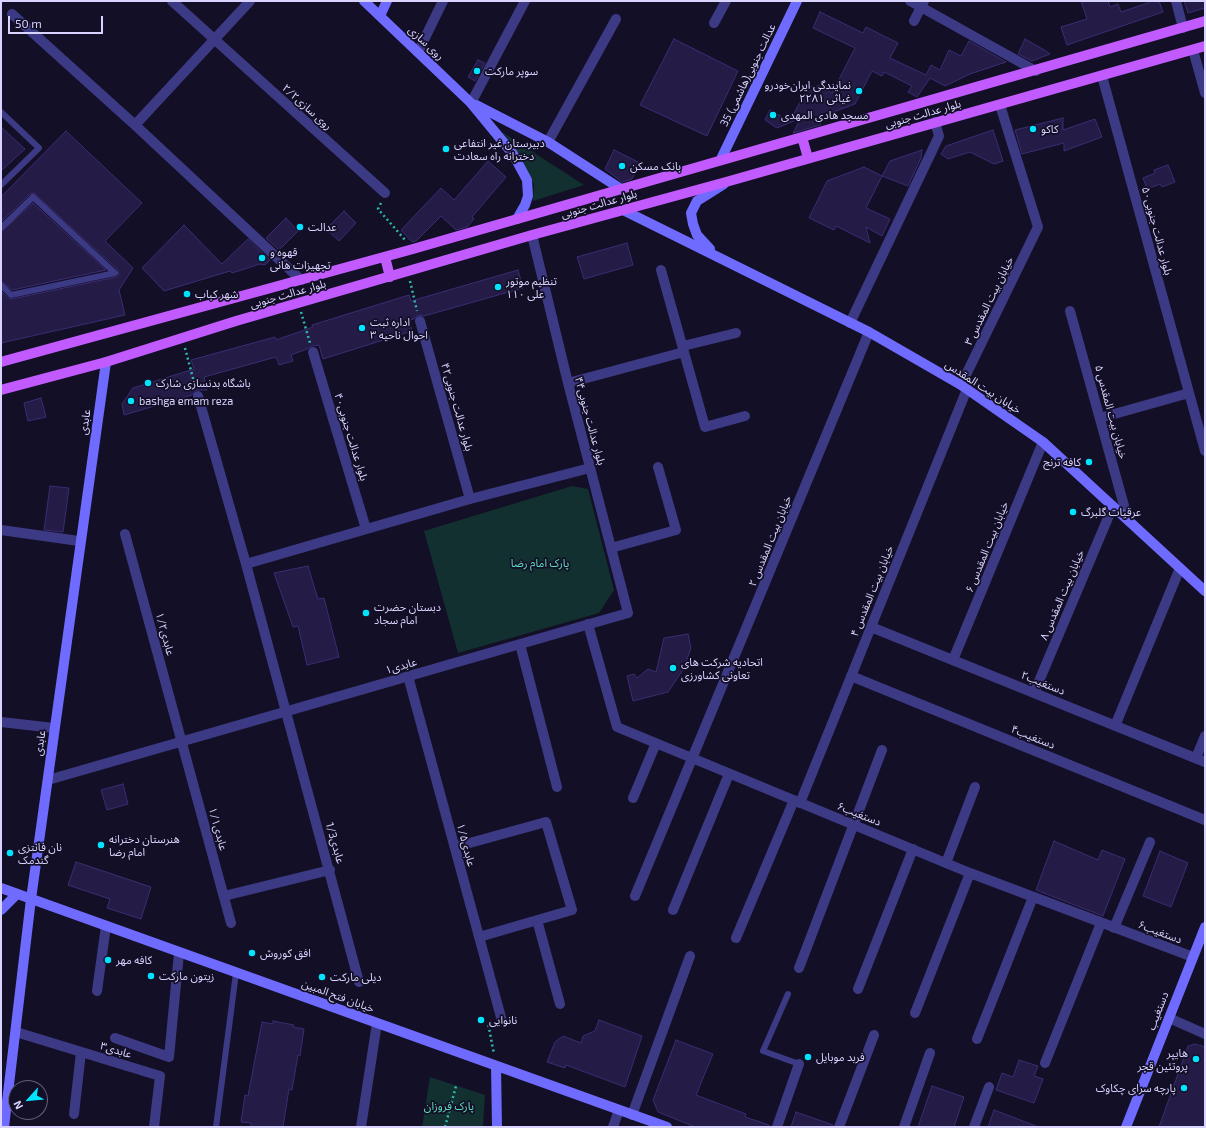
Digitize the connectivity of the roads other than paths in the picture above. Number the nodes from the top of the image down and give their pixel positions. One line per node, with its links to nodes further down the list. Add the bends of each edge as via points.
1 (172, 1): 19 (street, روی سازی۲/۲)
2 (250, 1): 19 (street)
3 (364, 1): 13 (street, روی سازی)
4 (387, 1): 13 (street)
5 (444, 1): 22 (street)
6 (525, 1): 26 (street)
7 (726, 1): 17 (street)
8 (910, 1): 11 (street)
9 (1176, 1): 18 (street)
10 (794, 2): 34 (street, 35 عدالت جنوبی(هاشمی))
11 (923, 4): 15 (street); 23 (street)
12 (12, 14): 30 (street)
13 (380, 16): 22 (street, روی سازی)
14 (616, 19): 32 (street)
15 (914, 21)
16 (1205, 21): 18 (main road, بلوار عدالت جنوبی)
17 (714, 23)
18 (1183, 28): 23 (main road, بلوار عدالت جنوبی)
19 (214, 39): 30 (street); 38 (street, روی سازی۲/۲)
20 (1205, 46): 21 (main road, بلوار عدالت جنوبی)
21 (1193, 50): 24 (main road, بلوار عدالت جنوبی); 25 (street)
22 (418, 52): 26 (street, روی سازی)
23 (1036, 71): 31 (main road, بلوار عدالت جنوبی)
24 (1102, 76): 27 (main road, بلوار عدالت جنوبی); 61 (street, بلوار عدالت جنوبی۵۰)
25 (1205, 93)
26 (471, 102): 32 (street); 40 (street, via 512,154 527,180 528,196)
27 (1000, 105): 29 (main road, بلوار عدالت جنوبی); 59 (street, خیابان بیت المقدس ۳, via 1038,227)
28 (1, 112): 36 (lane, via 39,148)
29 (935, 122): 33 (main road, بلوار عدالت جنوبی); 51 (street, via 939,136)
30 (135, 125): 47 (street)
31 (802, 137): 33 (main road); 34 (main road, بلوار عدالت جنوبی)
32 (548, 142): 37 (street)
33 (808, 158): 35 (main road, بلوار عدالت جنوبی)
34 (721, 159): 37 (main road, بلوار عدالت جنوبی)
35 (726, 182): 39 (main road, بلوار عدالت جنوبی); 43 (street, via 697,201 691,213 697,235)
36 (1, 185)
37 (621, 189): 40 (main road, بلوار عدالت جنوبی)
38 (385, 193)
39 (623, 210): 42 (main road, بلوار عدالت جنوبی); 43 (street, خیابان بیت المقدس)
40 (517, 219): 44 (main road, بلوار عدالت جنوبی)
41 (1, 228): 48 (lane, via 33,197 115,273 11,295)
42 (532, 235): 46 (main road, بلوار عدالت جنوبی); 58 (street, بلوار عدالت جنوبی۴۴)
43 (714, 253): 51 (street, خیابان بیت المقدس)
44 (385, 257): 46 (main road); 47 (main road, بلوار عدالت جنوبی)
45 (661, 270): 54 (street)
46 (390, 277): 57 (main road, بلوار عدالت جنوبی)
47 (301, 280): 56 (main road, بلوار عدالت جنوبی)
48 (1, 285)
49 (1070, 311): 64 (street, خیابان بیت المقدس ۵)
50 (420, 321): 69 (street, بلوار عدالت جنوبی۴۲)
51 (850, 323): 52 (street, خیابان بیت المقدس)
52 (869, 332): 59 (street, خیابان بیت المقدس); 96 (street, خیابان بیت المقدس ۲)
53 (736, 333): 54 (street)
54 (683, 349): 58 (street); 63 (street, via 705,427)
55 (312, 352): 73 (street, بلوار عدالت جنوبی۴۰)
56 (1, 362)
57 (106, 362): 60 (main road, بلوار عدالت جنوبی); 75 (street, عابدی)
58 (568, 383): 68 (street, بلوار عدالت جنوبی۴۴)
59 (964, 387): 65 (street, خیابان بیت المقدس); 82 (street, خیابان بیت المقدس ۴)
60 (1, 390)
61 (1189, 393): 64 (street); 66 (street, بلوار عدالت جنوبی۵۰)
62 (198, 396): 77 (street, عابدی1/3)
63 (745, 416)
64 (1100, 418): 71 (street, خیابان بیت المقدس ۵)
65 (1043, 442): 70 (street, خیابان بیت المقدس); 84 (street, خیابان بیت المقدس ۶)
66 (1205, 451)
67 (658, 467): 76 (street, via 676,530)
68 (590, 468): 69 (street); 76 (street, بلوار عدالت جنوبی۴۴)
69 (470, 499): 73 (street)
70 (1113, 506): 71 (street, خیابان بیت المقدس); 87 (street, خیابان بیت المقدس ۸)
71 (1128, 520): 78 (street, خیابان بیت المقدس)
72 (1, 530): 75 (street)
73 (366, 530): 77 (street)
74 (125, 534): 93 (street, عابدی۱/۲)
75 (80, 541): 91 (street, عابدی)
76 (611, 548): 80 (street, بلوار عدالت جنوبی۴۴)
77 (246, 564): 88 (street, عابدی1/3)
78 (1180, 568): 79 (street, خیابان بیت المقدس); 90 (street)
79 (1205, 591)
80 (628, 613): 81 (street, ۱عابدی)
81 (588, 624): 83 (street, ۱عابدی); 94 (street, دستغیب۶, via 617,727)
82 (871, 627): 84 (street, ۲دستغیب); 86 (street, خیابان بیت المقدس ۴)
83 (520, 644): 85 (street, ۱عابدی); 100 (street)
84 (953, 660): 87 (street, ۲دستغیب)
85 (408, 676): 88 (street, ۱عابدی); 107 (street, عابدی۱/۵)
86 (851, 676): 103 (street, خیابان بیت المقدس ۴); 104 (street, دستغیب۴)
87 (1034, 693): 90 (street, ۲دستغیب)
88 (285, 711): 93 (street, ۱عابدی); 110 (street, عابدی1/3)
89 (1, 722): 91 (street)
90 (1115, 726): 97 (street, ۲دستغیب)
91 (54, 728): 99 (street, عابدی)
92 (1205, 736): 97 (street)
93 (182, 741): 99 (street, ۱عابدی); 114 (street, عابدی۱/۱)
94 (656, 743): 96 (street, دستغیب۶); 102 (street)
95 (882, 750): 105 (street)
96 (693, 759): 98 (street, دستغیب۶); 115 (street, خیابان بیت المقدس ۲)
97 (1200, 760)
98 (729, 774): 103 (street, دستغیب۶); 119 (street)
99 (48, 780): 117 (street, عابدی)
100 (557, 787)
101 (975, 788): 109 (street)
102 (633, 798)
103 (797, 802): 105 (street, دستغیب۶); 127 (street, خیابان بیت المقدس ۴)
104 (1205, 820)
105 (852, 825): 108 (street, دستغیب۶); 131 (street)
106 (1150, 842): 125 (street)
107 (454, 847): 120 (street, via 546,822 572,910); 126 (street, عابدی۱/۵)
108 (913, 849): 109 (street, دستغیب۶); 134 (street)
109 (946, 864): 111 (street, دستغیب۶)
110 (330, 870): 114 (street); 133 (street, عابدی1/3)
111 (970, 873): 116 (street, دستغیب۶); 138 (street)
112 (1, 888): 113 (street, خیابان فتح المبین)
113 (17, 894): 117 (street, خیابان فتح المبین); 118 (street)
114 (224, 896): 121 (street, عابدی۱/۱)
115 (635, 896)
116 (1033, 897): 122 (street, دستغیب۶); 146 (street)
117 (31, 899): 123 (street, خیابان فتح المبین); 142 (street, عابدی)
118 (1, 910)
119 (673, 910)
120 (537, 920): 126 (street); 137 (street)
121 (231, 923)
122 (1101, 923): 125 (street, دستغیب۶); 149 (street)
123 (106, 926): 128 (street, خیابان فتح المبین); 135 (street)
124 (1205, 927): 130 (street, دستغیب)
125 (1114, 928): 130 (street, دستغیب۶)
126 (479, 937): 140 (street, عابدی۱/۵)
127 (736, 938)
128 (179, 953): 132 (street, خیابان فتح المبین); 145 (street, via 169,1057)
129 (690, 956): 155 (street)
130 (1193, 957): 139 (street, دستغیب)
131 (799, 968)
132 (236, 973): 141 (street, خیابان فتح المبین); 158 (lane)
133 (359, 982)
134 (858, 989)
135 (97, 991)
136 (788, 994): 150 (lane, via 763,1051)
137 (560, 1004)
138 (915, 1013)
139 (1169, 1018): 143 (street); 167 (street, دستغیب)
140 (502, 1021)
141 (377, 1023): 151 (street, خیابان فتح المبین); 159 (street)
142 (16, 1032): 147 (street, عابدی۳); 156 (street, عابدی)
143 (1205, 1034)
144 (874, 1035): 164 (street)
145 (115, 1038)
146 (977, 1039)
147 (81, 1052): 154 (street); 157 (street, عابدی۳, via 160,1076)
148 (930, 1053): 165 (street)
149 (1045, 1063)
150 (799, 1064): 163 (street)
151 (496, 1066): 153 (street, خیابان فتح المبین); 160 (street)
152 (989, 1086): 166 (street)
153 (619, 1110): 155 (street, خیابان فتح المبین); 161 (street)
154 (74, 1114)
155 (632, 1115): 162 (street, خیابان فتح المبین)
156 (4, 1127)
157 (154, 1127)
158 (216, 1127)
159 (360, 1127)
160 (497, 1127)
161 (613, 1127)
162 (667, 1127)
163 (777, 1127)
164 (839, 1127)
165 (904, 1127)
166 (974, 1127)
167 (1126, 1127)

